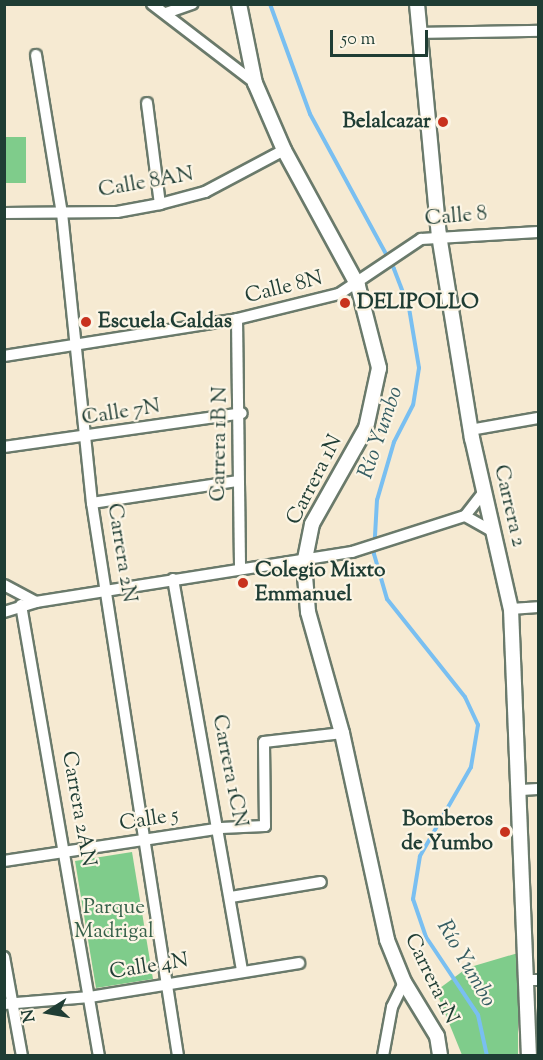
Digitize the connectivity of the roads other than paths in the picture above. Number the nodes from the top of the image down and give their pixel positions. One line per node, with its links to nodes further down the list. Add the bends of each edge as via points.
1 (152, 4): 5 (street)
2 (192, 4): 5 (street)
3 (239, 4): 9 (street, Carrera 1N)
4 (417, 4): 7 (street, Carrera 2)
5 (166, 13): 9 (street)
6 (538, 31): 7 (street)
7 (420, 33): 16 (street, Carrera 2)
8 (36, 55): 14 (street, Carrera 2N)
9 (255, 82): 11 (street, Carrera 1N)
10 (147, 103): 12 (street)
11 (284, 150): 12 (street, Calle 8AN, via 205,192); 17 (street, Carrera 1N)
12 (160, 204): 14 (street, Calle 8AN)
13 (4, 213): 14 (street, Calle 8AN)
14 (62, 213): 19 (street, Carrera 2N)
15 (538, 232): 16 (street, Calle 8)
16 (438, 235): 17 (street, Calle 8, via 406,244 373,267); 23 (street, Carrera 2)
17 (358, 286): 18 (street, Calle 8N); 31 (street, Carrera 1N, via 379,368 366,428 312,524)
18 (237, 319): 19 (street, Calle 8N); 21 (street, Carrera 1B N)
19 (78, 348): 20 (street, Calle 8N); 24 (street, Carrera 2N)
20 (4, 356)
21 (242, 413): 24 (street, Calle 7N); 26 (street, Carrera 1B N)
22 (538, 418): 23 (street)
23 (471, 430): 27 (street, Carrera 2)
24 (86, 439): 25 (street, Calle 7N); 28 (street, Carrera 2N)
25 (4, 447)
26 (238, 481): 28 (street); 32 (street, Carrera 1B N)
27 (484, 492): 29 (street); 30 (street, Carrera 2)
28 (92, 502): 35 (street, Carrera 2N)
29 (465, 516): 30 (street); 31 (street)
30 (492, 531): 39 (street, Carrera 2)
31 (304, 564): 32 (street); 41 (street, Carrera 1N, via 308,612)
32 (240, 568): 33 (street)
33 (173, 579): 35 (street); 44 (street, Carrera 1CN)
34 (4, 585): 36 (street)
35 (107, 591): 36 (street); 45 (street, Carrera 2N)
36 (36, 602): 37 (street)
37 (21, 605): 40 (street); 46 (street, Carrera 2AN)
38 (538, 607): 39 (street)
39 (511, 609): 43 (street, Carrera 2)
40 (4, 612)
41 (342, 733): 44 (street, Calle 5, via 264,742 265,826); 54 (street, Carrera 1N, via 387,940)
42 (538, 789): 43 (street)
43 (521, 790): 53 (street, Carrera 2)
44 (221, 828): 45 (street, Calle 5); 49 (street, Carrera 1CN)
45 (145, 841): 46 (street, Calle 5); 55 (street, Carrera 2N)
46 (67, 852): 47 (street, Calle 5); 56 (street, Carrera 2AN)
47 (4, 861)
48 (321, 882): 49 (street)
49 (231, 897): 52 (street, Carrera 1CN)
50 (4, 957): 57 (street)
51 (299, 963): 52 (street, Calle 4N)
52 (242, 971): 55 (street, Calle 4N)
53 (533, 980): 63 (street, Carrera 2)
54 (404, 982): 61 (street, via 392,1007); 62 (street, Carrera 1N, via 437,1036)
55 (167, 985): 56 (street, Calle 4N); 60 (street, Carrera 2N)
56 (90, 997): 57 (street, Calle 4N); 59 (street, Carrera 2AN)
57 (9, 1003): 58 (street)
58 (22, 1056)
59 (99, 1056)
60 (178, 1056)
61 (383, 1056)
62 (440, 1056)
63 (529, 1056)

